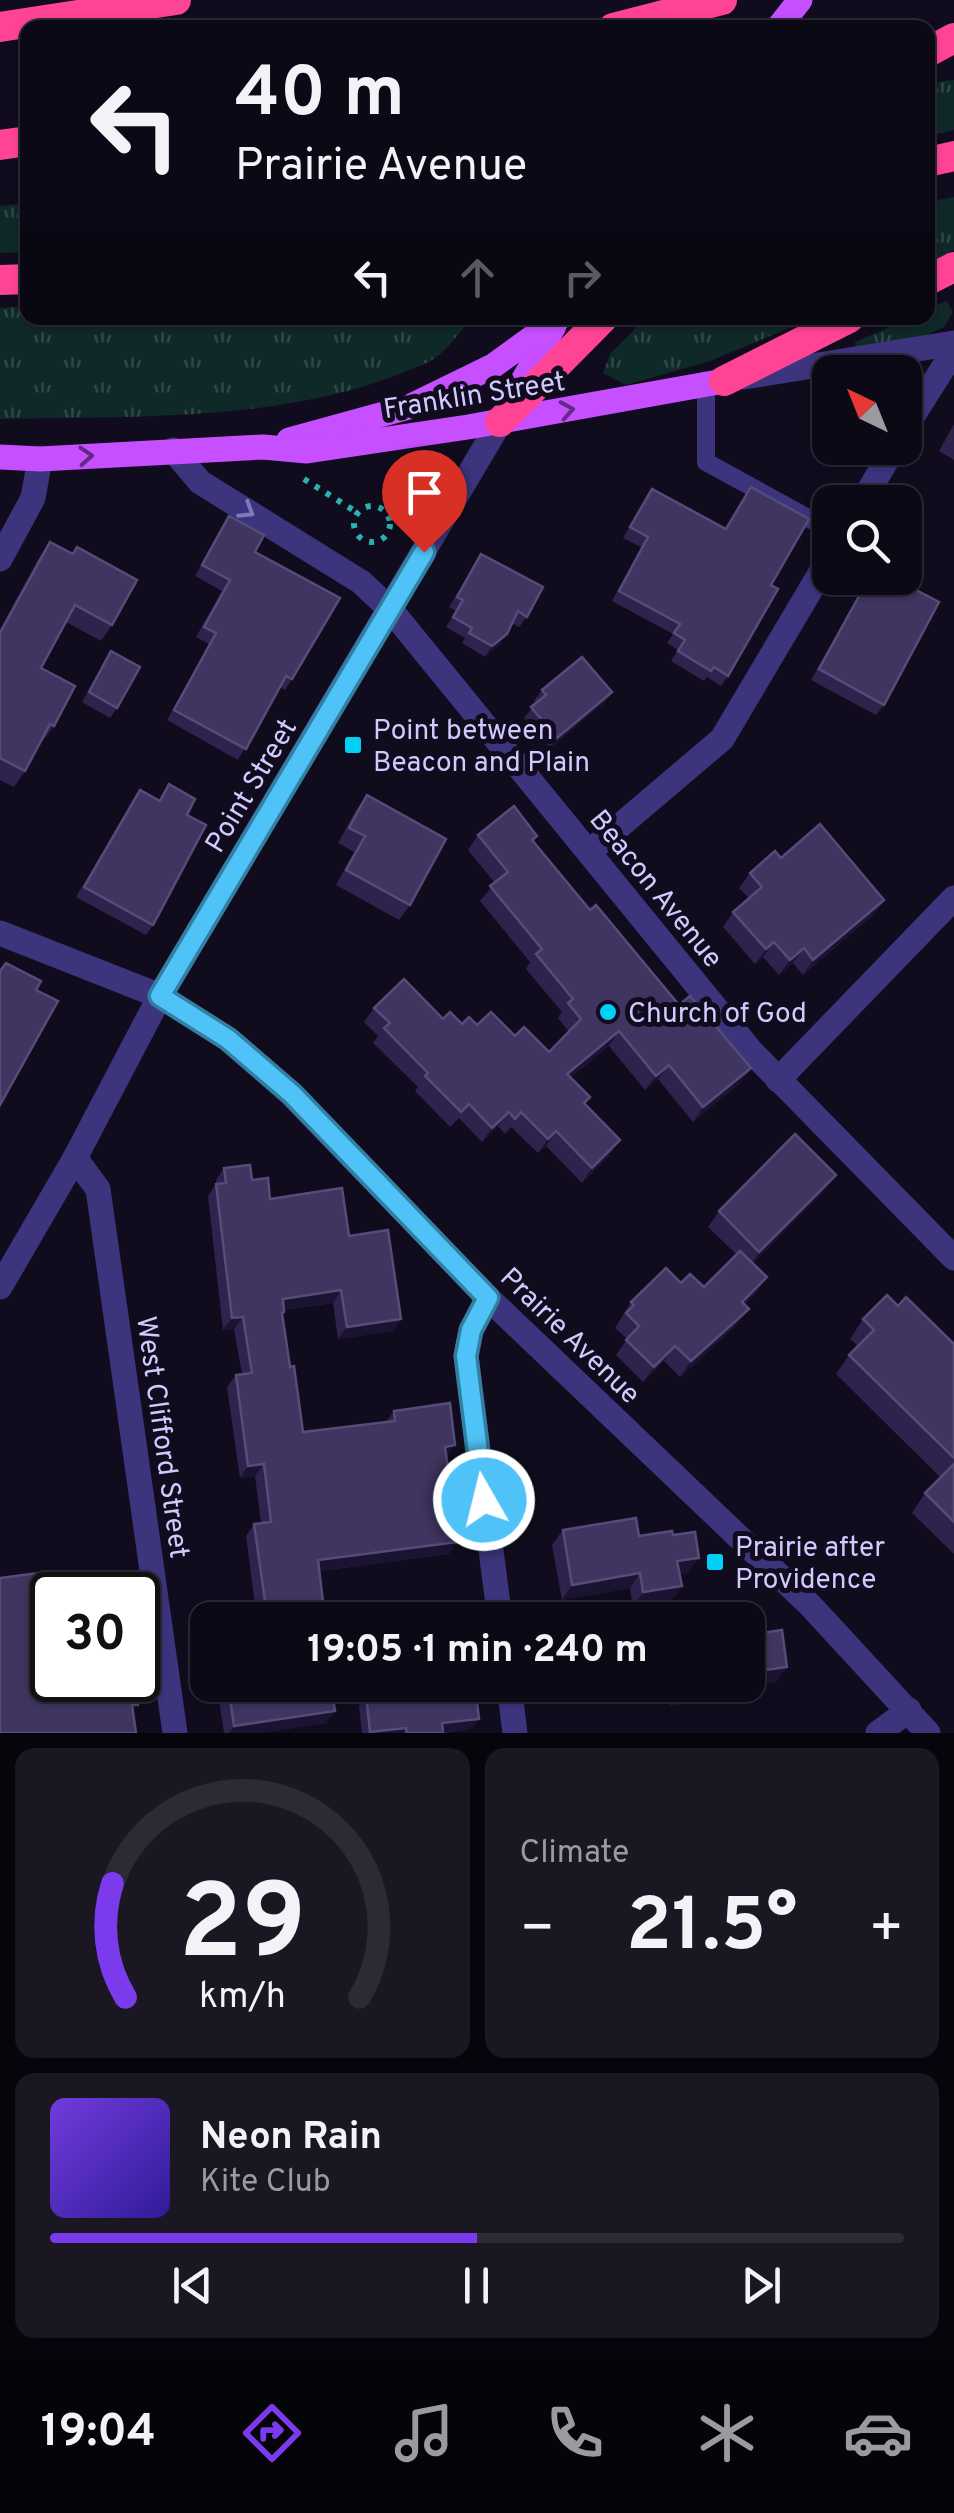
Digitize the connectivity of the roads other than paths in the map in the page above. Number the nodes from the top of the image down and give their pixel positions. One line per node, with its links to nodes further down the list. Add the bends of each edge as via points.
1 (176, 0): 4 (highway)
2 (722, 0): 5 (highway)
3 (800, 0): 6 (main road)
4 (41, 20)
5 (644, 20)
6 (784, 20)
7 (550, 325): 15 (main road, via 493,366 408,407)
8 (556, 325): 14 (main road, Point Street)
9 (595, 325): 14 (highway)
10 (835, 325): 12 (highway)
11 (954, 347): 12 (street, Franklin Street); 13 (street)
12 (715, 383): 14 (main road, Franklin Street, one-way to 12); 19 (lane, via 706,462)
13 (922, 400)
14 (500, 422): 15 (main road, Franklin Street, via 307,451); 22 (street, Point Street)
15 (263, 447): 16 (main road, Franklin Street)
16 (172, 450): 18 (main road, Franklin Street, one-way to 16); 22 (street, Beacon Avenue, one-way to 22, via 200,482 361,582)
17 (0, 458): 18 (main road, Franklin Street)
18 (40, 459): 20 (street, via 33,498)
19 (812, 520)
20 (0, 559)
21 (812, 588): 23 (street, via 722,739)
22 (390, 610): 23 (street, Beacon Avenue); 26 (street, Point Street)
23 (589, 852): 27 (street, Beacon Avenue)
24 (954, 898): 27 (street)
25 (0, 932): 26 (street, Prairie Avenue)
26 (160, 996): 28 (street, Point Street); 31 (street, Prairie Avenue, via 228,1039 292,1094)
27 (778, 1080): 29 (street, Beacon Avenue)
28 (74, 1158): 30 (street, Point Street); 35 (street, West Clifford Street, via 98,1189)
29 (954, 1258)
30 (0, 1287)
31 (488, 1298): 32 (street, via 466,1356); 34 (street, Prairie Avenue, via 810,1605)
32 (498, 1602)
33 (510, 1702): 36 (street)
34 (909, 1710): 37 (street); 38 (street, Prairie Avenue)
35 (175, 1733)
36 (515, 1733)
37 (878, 1733)
38 (928, 1733)

